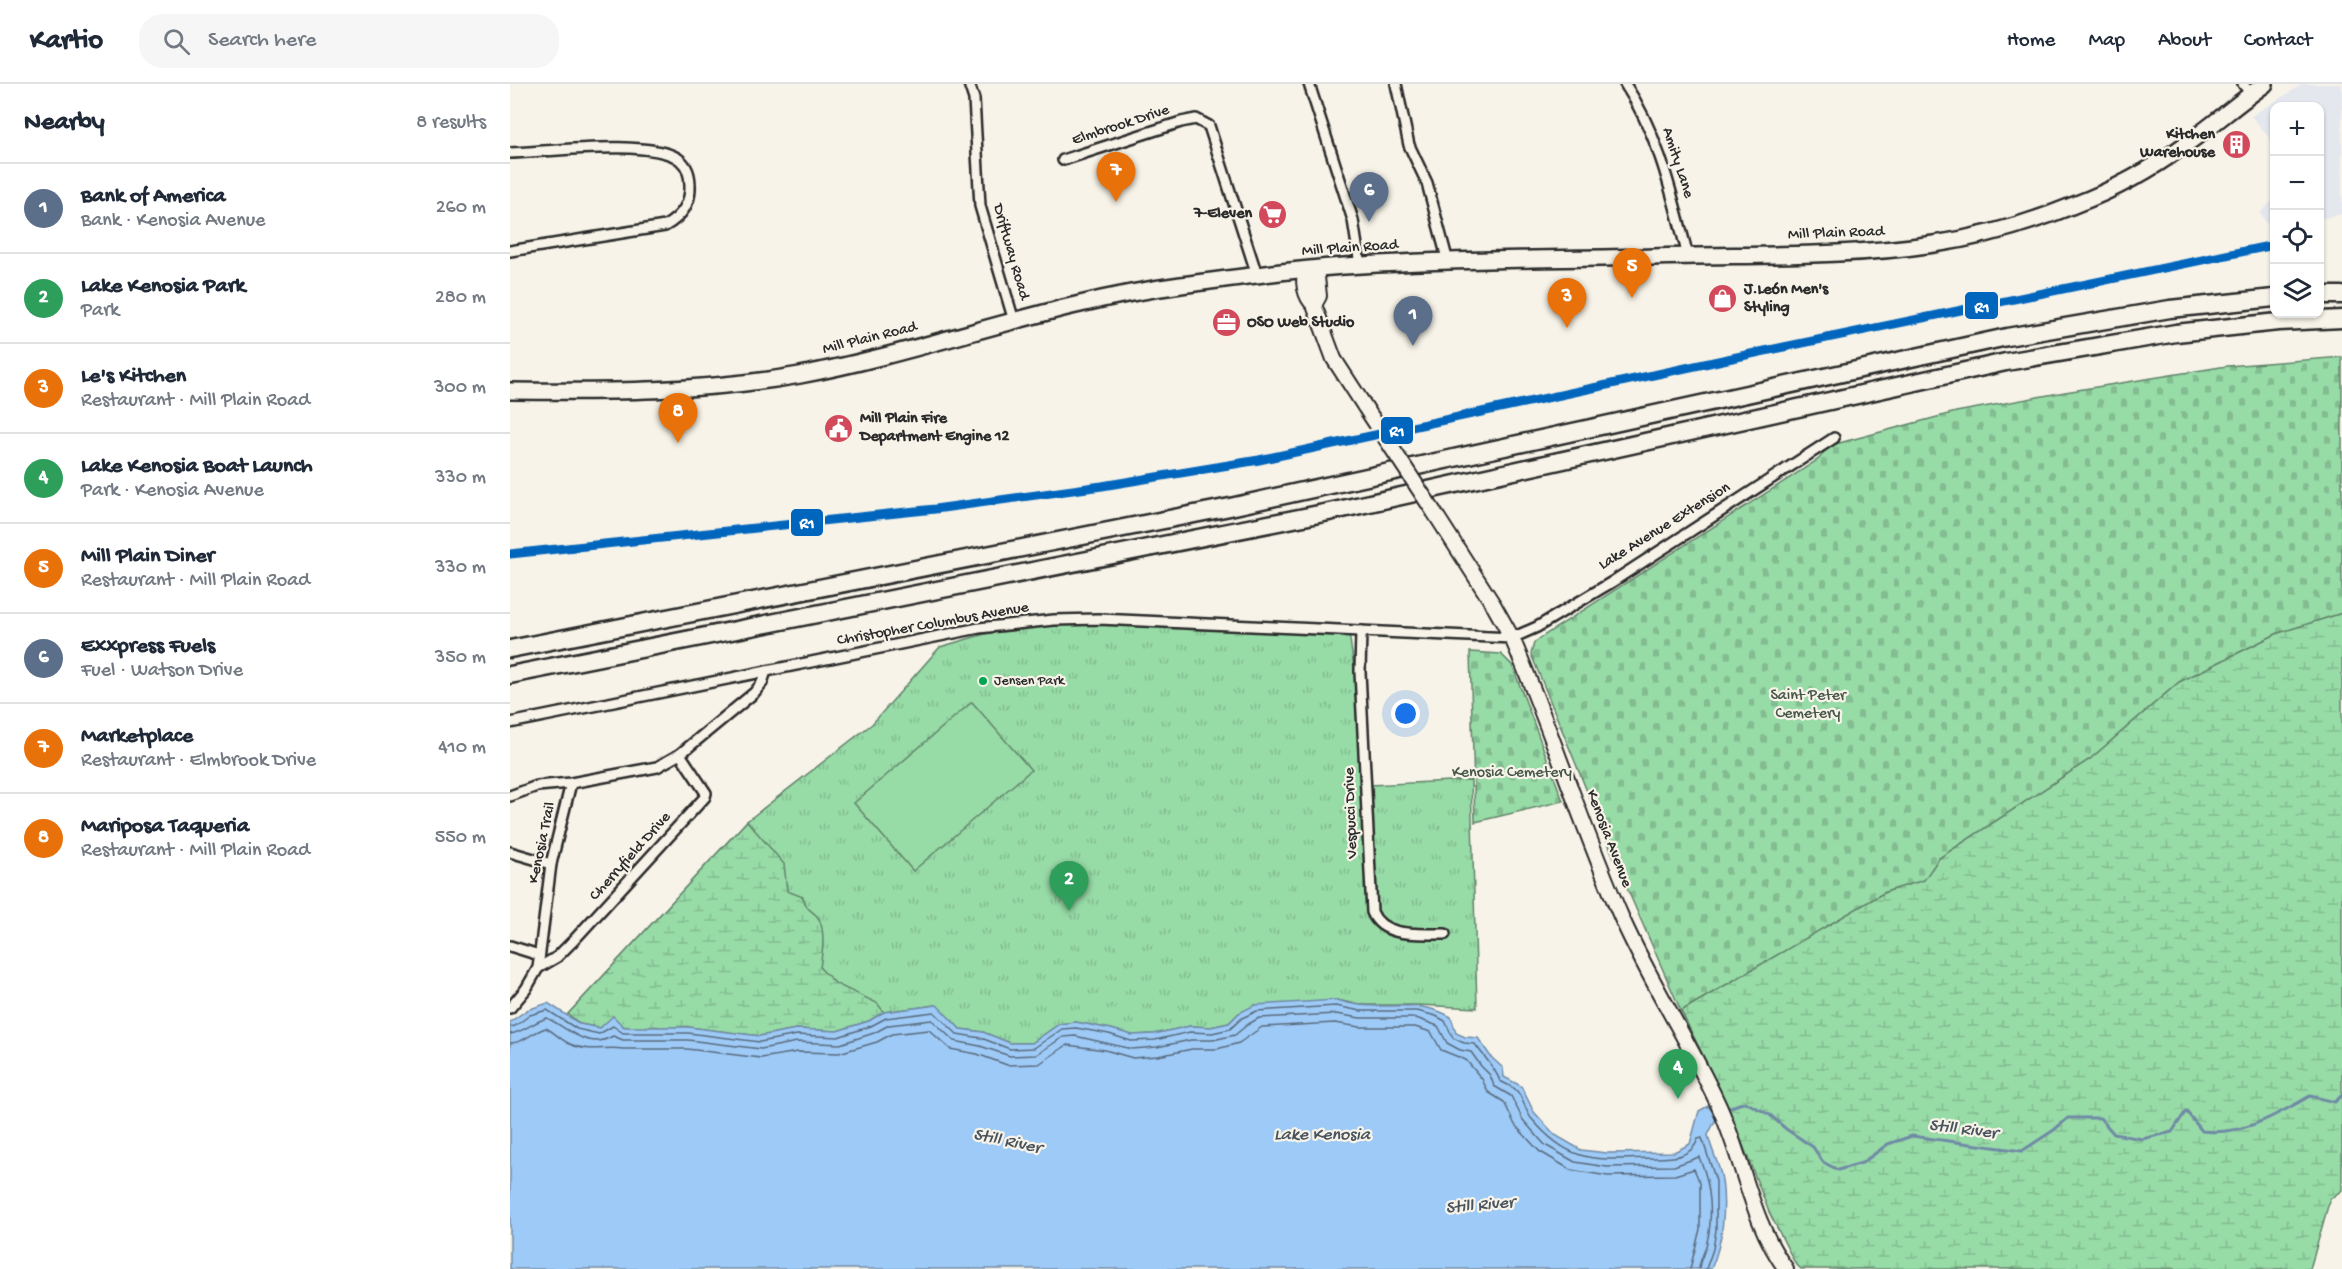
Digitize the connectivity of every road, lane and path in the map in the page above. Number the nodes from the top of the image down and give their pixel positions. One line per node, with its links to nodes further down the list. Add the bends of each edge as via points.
1 (969, 84): 19 (street, Driftway Road, via 975,106 980,206)
2 (1309, 84): 12 (street, via 1353,220)
3 (1396, 84): 11 (street, via 1409,145 1427,183)
4 (1625, 84): 10 (street, Amity Lane, via 1659,150)
5 (2265, 84): 6 (main road)
6 (2247, 89): 10 (main road, Mill Plain Road, via 2183,146 2132,178 2042,217 1940,244 1868,251)
7 (510, 153): 9 (street, via 651,150 681,161 690,190 683,211 665,226)
8 (1063, 160): 14 (street, Elmbrook Drive, via 1181,122 1196,119 1209,126)
9 (510, 251)
10 (1688, 256): 11 (main road, Mill Plain Road)
11 (1448, 262): 12 (main road, Mill Plain Road)
12 (1360, 265): 13 (main road, Mill Plain Road)
13 (1307, 269): 14 (main road, Mill Plain Road); 23 (street, Kenosia Avenue, bridge, via 1304,278 1308,298 1334,359)
14 (1257, 275): 19 (main road, Mill Plain Road, via 1138,292)
15 (2324, 295): 16 (highway)
16 (2342, 295)
17 (2270, 298): 24 (highway, via 2150,311 2007,337 1252,503)
18 (2342, 320): 26 (highway, via 2176,333 2006,362 1329,512)
19 (1014, 321): 20 (main road, Mill Plain Road, via 833,368 767,380 672,389)
20 (510, 391)
21 (1834, 438): 23 (street, Lake Avenue Extension, via 1612,582)
22 (1361, 631): 23 (street, Christopher Columbus Avenue); 25 (street, Christopher Columbus Avenue, via 1054,620 979,628); 33 (street, Vespucci Drive, via 1372,912 1383,926 1394,930)
23 (1512, 638): 38 (street, Kenosia Avenue, via 1623,921 1717,1101 1763,1229)
24 (510, 649)
25 (766, 671): 27 (street, Christopher Columbus Avenue); 28 (street, via 754,693)
26 (510, 675)
27 (510, 723)
28 (680, 754): 29 (street, via 650,769); 36 (street, Cherryfield Drive, via 702,785 705,797 574,940)
29 (571, 783): 30 (street, via 537,786); 32 (street, Kenosia Trail)
30 (510, 796)
31 (510, 852): 32 (street)
32 (551, 864): 35 (street, Kenosia Trail)
33 (1445, 934)
34 (510, 946): 35 (street)
35 (539, 955): 36 (street, Kenosia Trail)
36 (538, 968): 37 (street, Kenosia Trail)
37 (510, 1008)
38 (1786, 1269)

